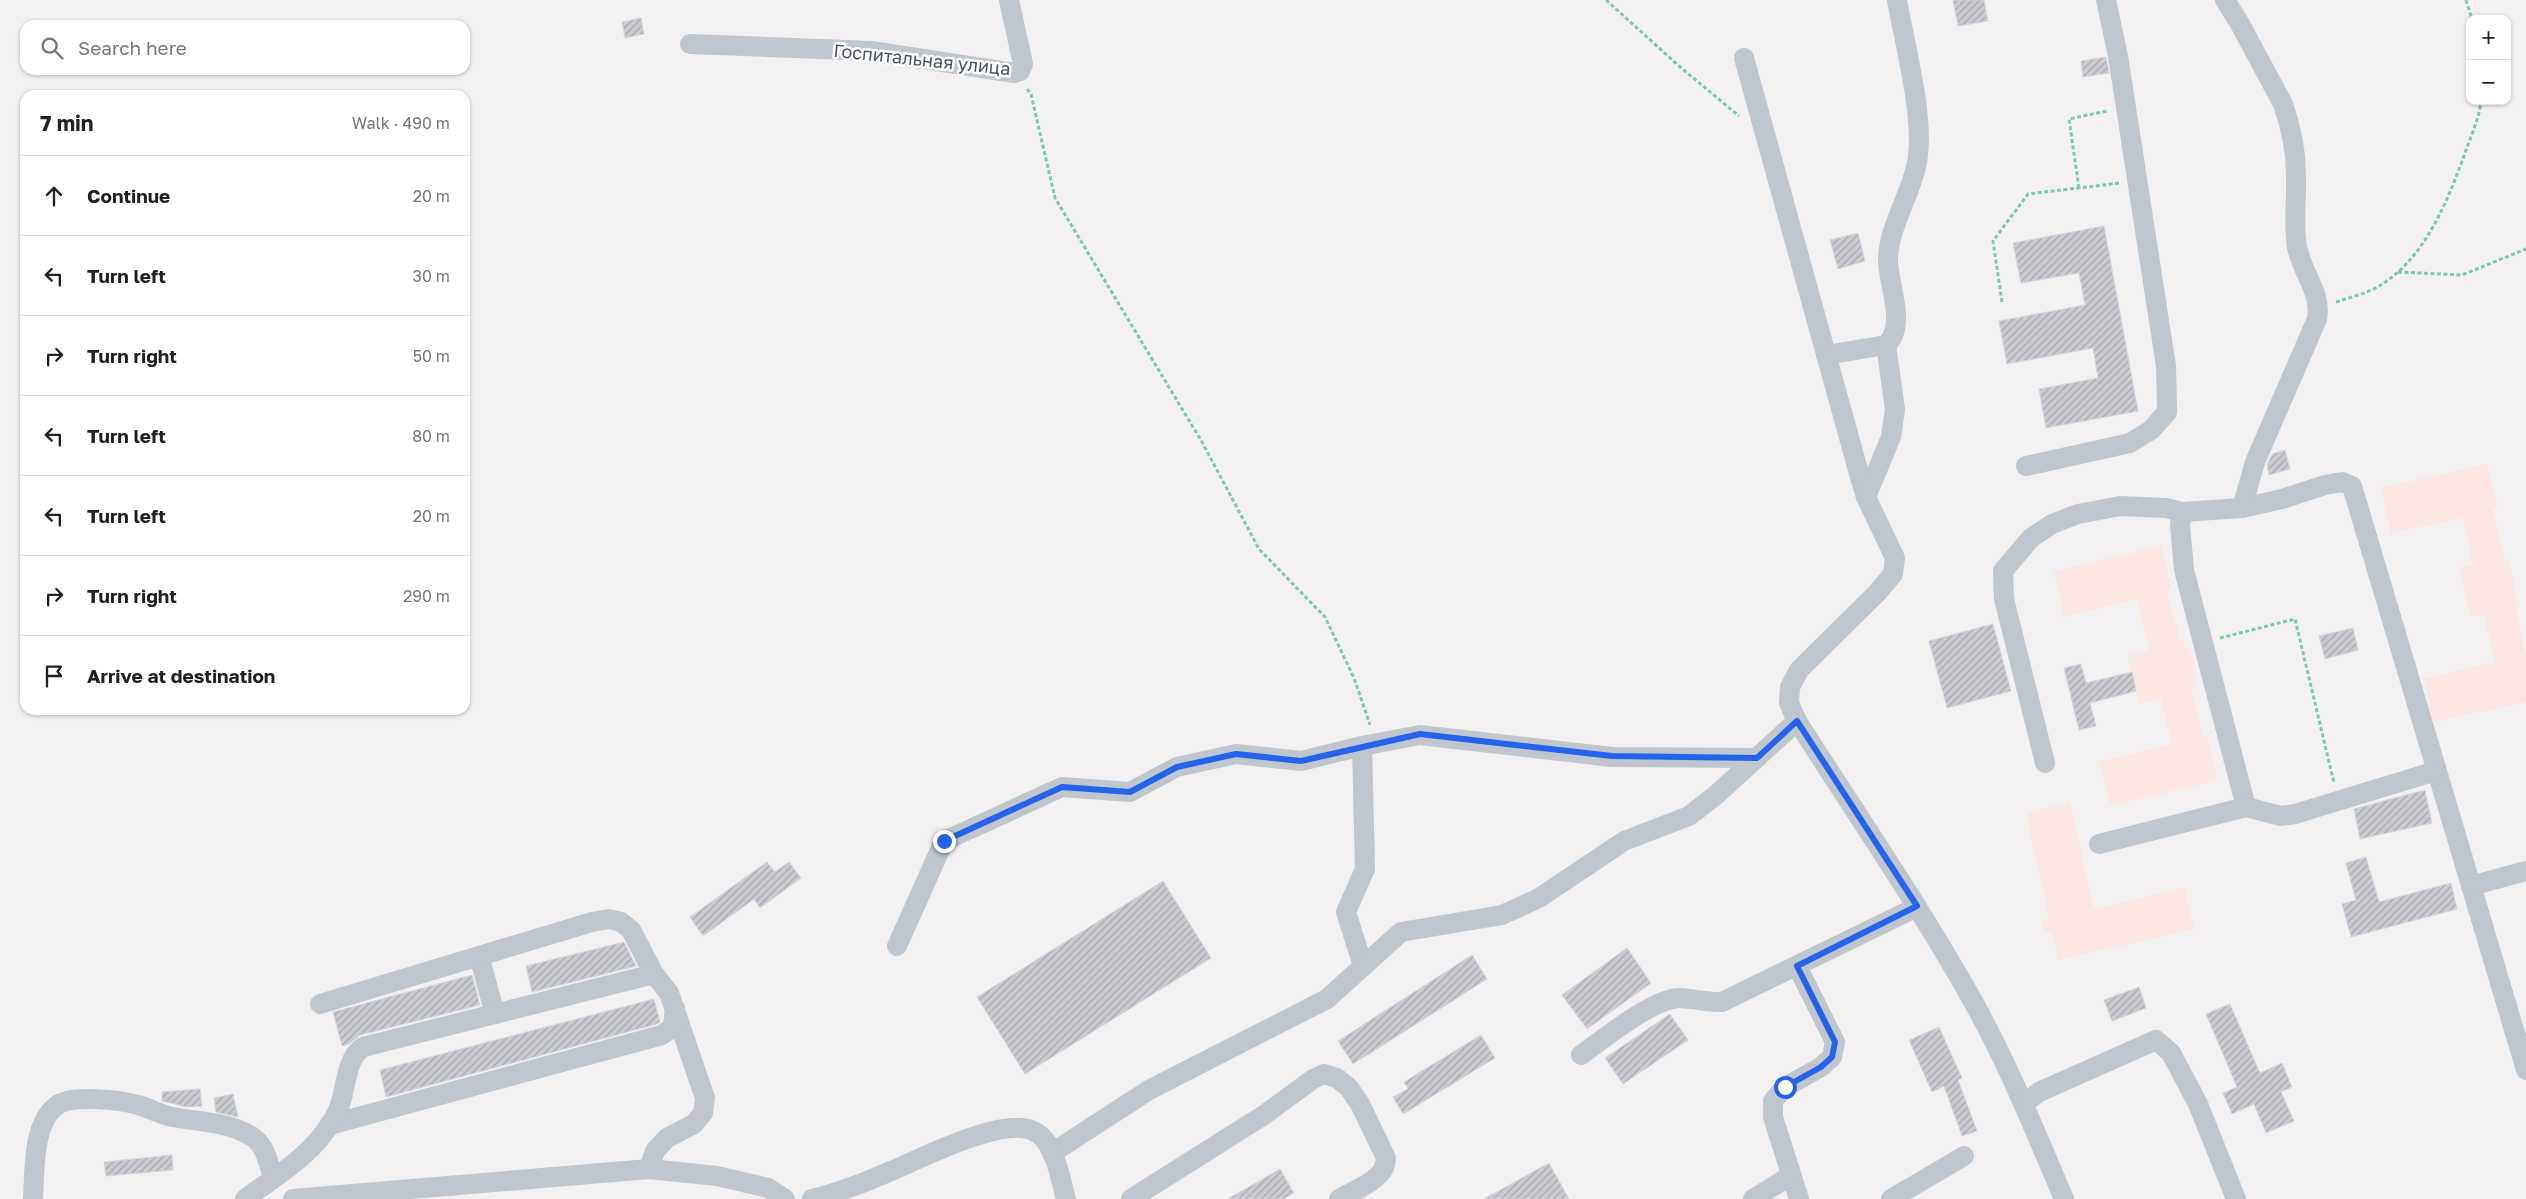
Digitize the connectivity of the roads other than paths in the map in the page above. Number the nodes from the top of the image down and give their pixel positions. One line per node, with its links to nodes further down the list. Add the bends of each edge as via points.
1 (1009, 0): 5 (street, Госпитальная улица, via 1023,64 1020,71 1014,72 871,51)
2 (1897, 0): 7 (street, via 1919,128 1917,161 1892,234 1888,258 1896,324 1892,339)
3 (2106, 0): 9 (street, via 2166,366 2166,412 2151,430 2130,443)
4 (2225, 0): 11 (street, via 2288,117 2295,160 2297,247 2319,309 2255,462)
5 (690, 44)
6 (1744, 58): 8 (street)
7 (1886, 345): 8 (street); 10 (street, via 1895,409 1891,437)
8 (1826, 355): 10 (street)
9 (2026, 466)
10 (1866, 497): 13 (street, via 1895,558 1893,574 1799,670 1790,687 1789,703)
11 (2242, 508): 12 (street); 17 (street, via 2333,484 2347,482 2352,486)
12 (2182, 512): 16 (street, via 2120,506 2078,514 2052,524 2031,538 2004,571 2004,599); 18 (street, via 2184,570)
13 (1797, 721): 15 (street); 22 (street)
14 (1362, 746): 15 (street, via 1420,734 1612,756); 23 (street, via 1301,761 1236,754 1177,767 1130,792 1062,787 944,841); 25 (street, via 1364,869 1346,912)
15 (1757, 758): 25 (street, via 1688,816 1624,841 1539,898 1502,915 1401,932)
16 (2045, 763)
17 (2436, 771): 18 (street, via 2295,814 2281,816); 21 (street)
18 (2246, 807): 19 (street)
19 (2100, 844)
20 (2526, 871): 21 (street)
21 (2471, 886): 32 (street)
22 (1917, 906): 26 (street); 33 (street, via 1972,999)
23 (897, 946)
24 (479, 956): 27 (street, via 609,919 621,922 631,930); 28 (street); 30 (street)
25 (1363, 966): 35 (street, via 1327,999 1149,1090)
26 (1797, 966): 31 (street, via 1722,1002 1678,998 1651,1008); 38 (street, via 1835,1042 1832,1057 1821,1067 1785,1087 1773,1101 1773,1117)
27 (654, 974): 29 (street, via 669,993); 30 (street)
28 (320, 1004)
29 (675, 1008): 34 (street, via 673,1027 662,1035); 37 (street, via 705,1098 704,1113 694,1124 667,1138 655,1150)
30 (495, 1014): 34 (street, via 363,1047 356,1052 338,1111)
31 (1581, 1055)
32 (2526, 1070)
33 (2024, 1103): 51 (street); 52 (street, via 2039,1092 2156,1040 2171,1053 2198,1104)
34 (329, 1125): 39 (street, via 301,1157)
35 (1052, 1153): 44 (street, via 1045,1140 1031,1130 1007,1129 964,1139 889,1172); 45 (street)
36 (1964, 1156): 50 (street)
37 (649, 1169): 42 (street); 43 (street, via 717,1176 768,1188)
38 (1790, 1176): 48 (street); 49 (street)
39 (273, 1178): 40 (street, via 263,1148 254,1138 230,1127 170,1117 120,1100 70,1100 57,1104 46,1116 39,1138); 41 (street)
40 (33, 1199)
41 (245, 1199)
42 (293, 1199)
43 (784, 1199)
44 (812, 1199)
45 (1066, 1199)
46 (1131, 1199): 47 (street, via 1324,1074 1337,1078 1349,1088 1386,1158 1386,1168 1381,1175)
47 (1339, 1199)
48 (1753, 1199)
49 (1799, 1199)
50 (1891, 1199)
51 (2064, 1199)
52 (2236, 1199)

